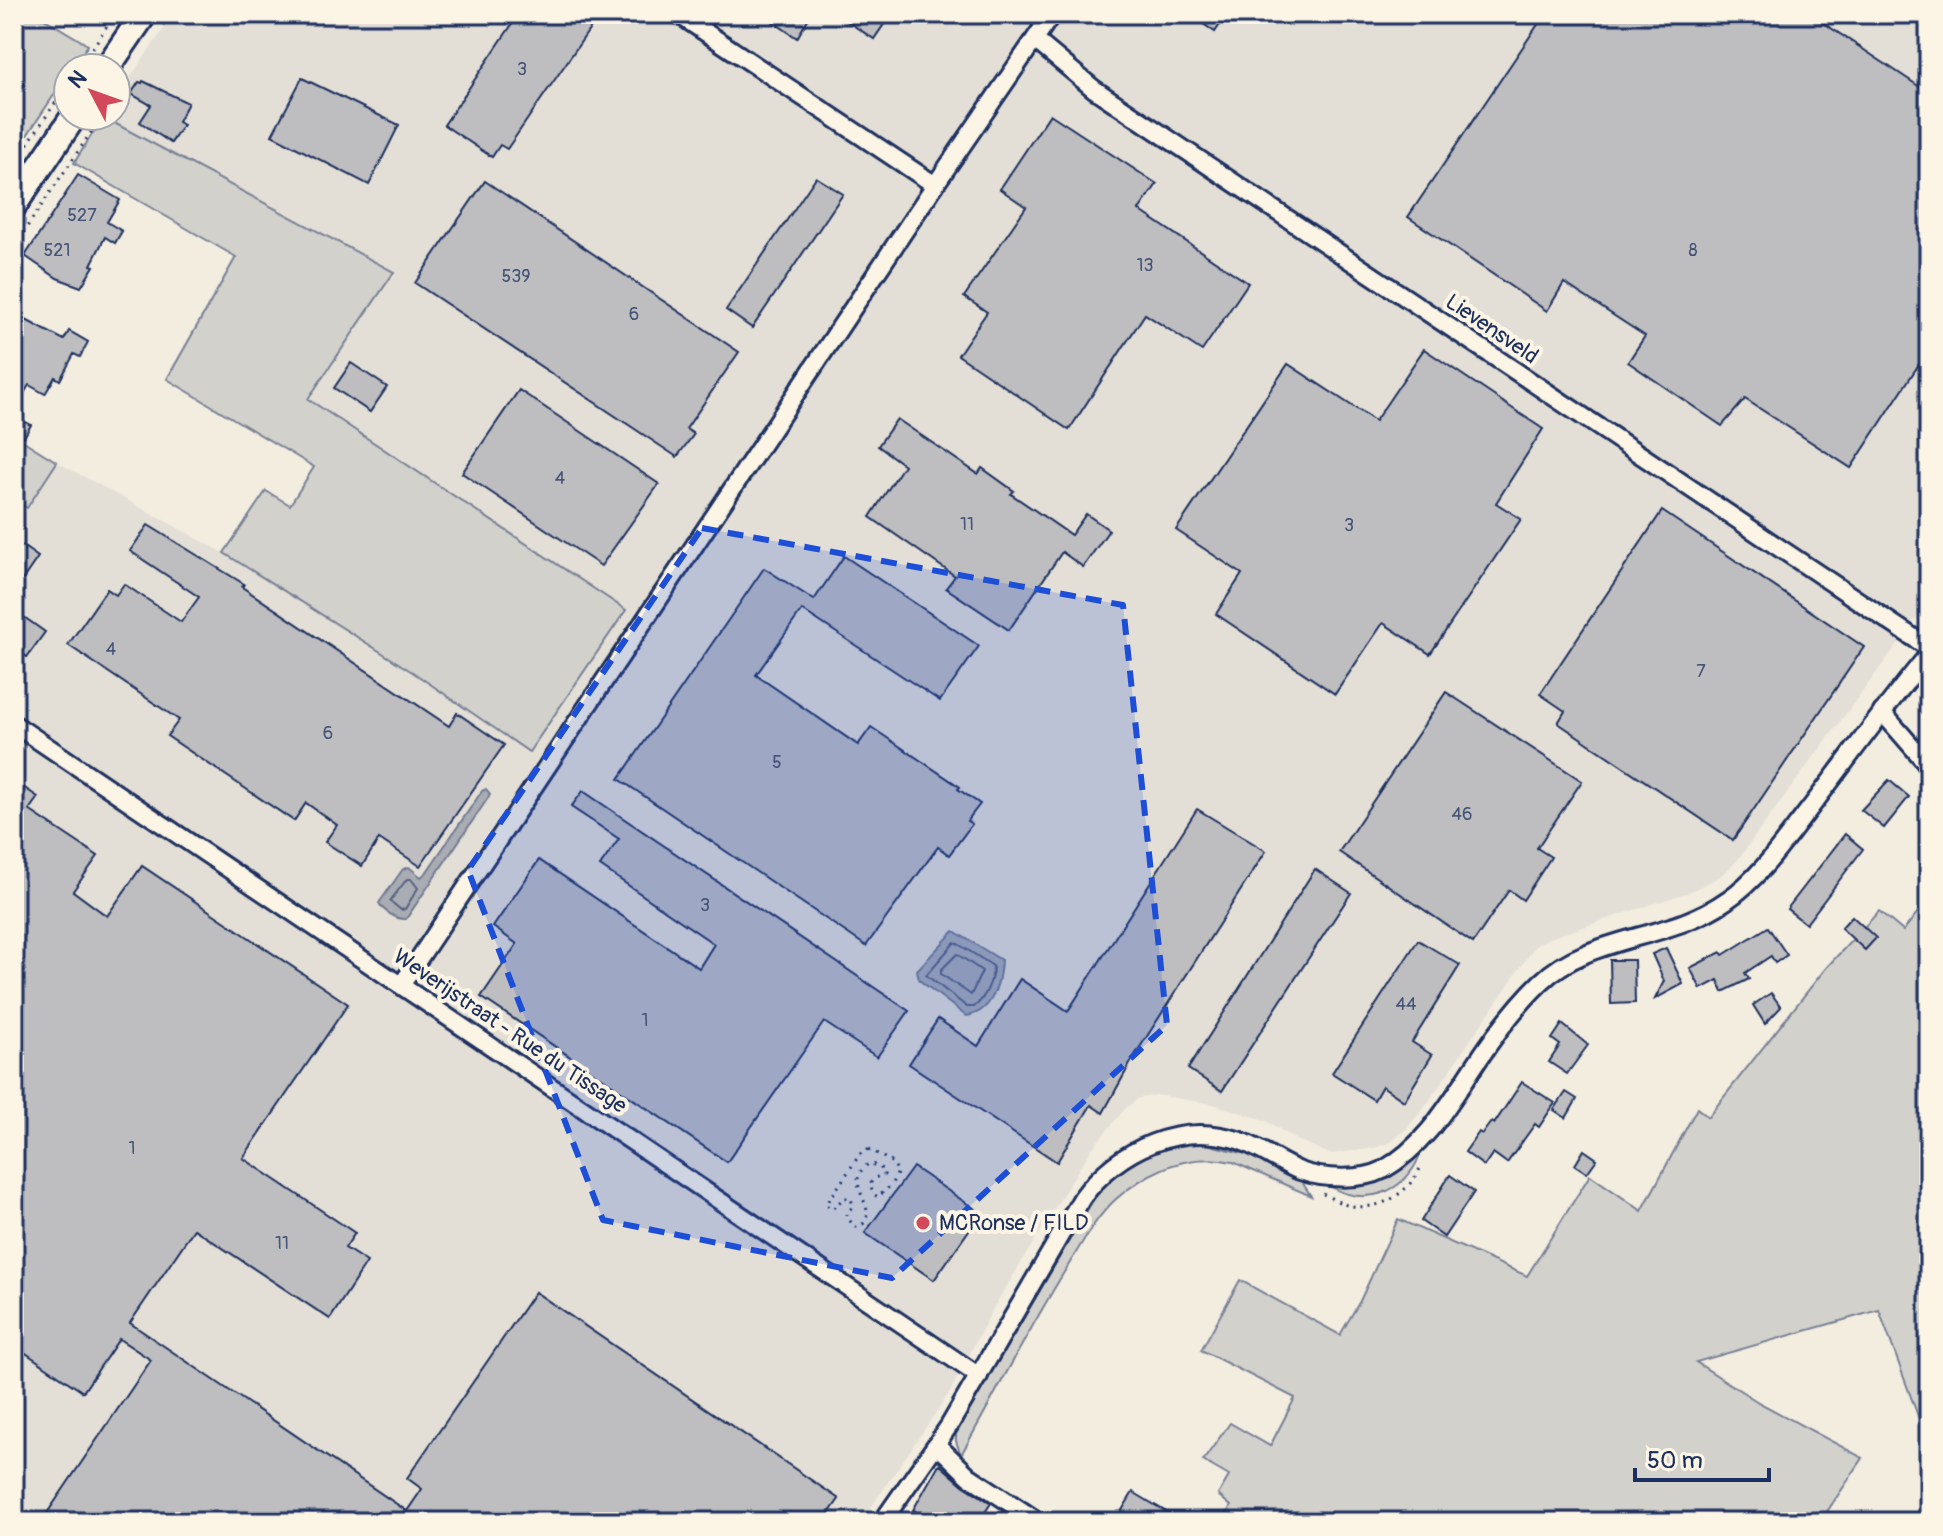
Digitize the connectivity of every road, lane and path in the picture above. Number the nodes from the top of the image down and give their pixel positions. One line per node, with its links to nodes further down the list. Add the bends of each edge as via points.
1 (115, 14): 6 (path)
2 (144, 14): 7 (main road)
3 (678, 14): 12 (street)
4 (1052, 14): 5 (street)
5 (1035, 40): 12 (street); 15 (street, Lievensveld, via 1107,98)
6 (90, 52)
7 (118, 52)
8 (52, 108): 11 (path)
9 (63, 132): 13 (main road)
10 (91, 132): 14 (path)
11 (14, 164)
12 (935, 185): 19 (street)
13 (14, 205)
14 (14, 246)
15 (1929, 651): 16 (street)
16 (1882, 712): 18 (street); 21 (street, via 1743,888 1678,927 1609,944 1554,970 1503,1024 1422,1141 1380,1171 1308,1173 1239,1140 1189,1135 1138,1148 1111,1165 1082,1198)
17 (14, 724): 19 (street, Weverijstraat - Rue du Tissage)
18 (1929, 766)
19 (402, 984): 21 (street, Weverijstraat - Rue du Tissage)
20 (826, 1205): 20 (path, via 863,1151 873,1150 896,1166 897,1176 878,1197 870,1184 884,1170 870,1163 860,1171 856,1181 868,1215 859,1226 847,1218 851,1198 832,1209)
21 (979, 1376): 22 (street)
22 (937, 1445): 23 (street); 24 (street, via 969,1476)
23 (882, 1522)
24 (1039, 1522)

